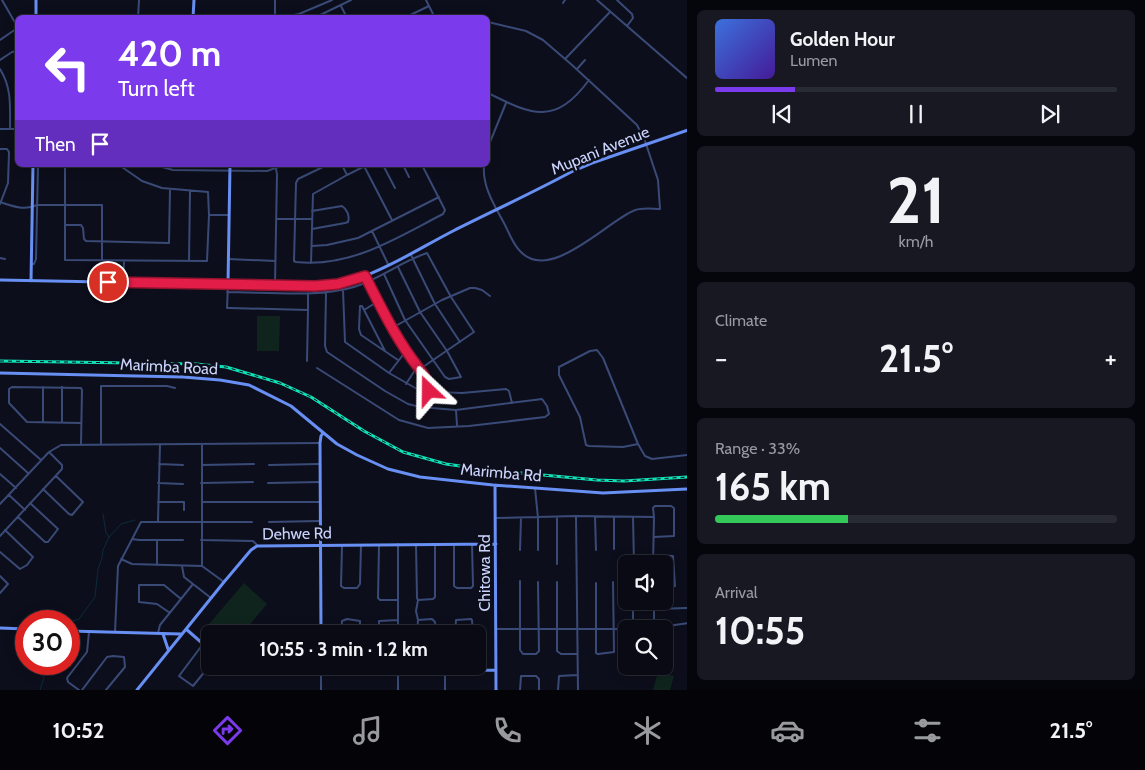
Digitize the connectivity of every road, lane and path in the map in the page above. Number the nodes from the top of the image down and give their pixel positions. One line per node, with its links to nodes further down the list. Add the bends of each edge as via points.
1 (2, 0): 25 (street)
2 (36, 0): 16 (street)
3 (138, 0): 17 (street)
4 (194, 0): 18 (street)
5 (275, 0): 19 (street)
6 (332, 0): 20 (street, via 299,14)
7 (351, 0): 13 (street)
8 (426, 0): 14 (street)
9 (565, 0): 12 (street)
10 (597, 0): 15 (street)
11 (617, 0): 27 (street, via 632,14)
12 (563, 3)
13 (340, 6): 21 (street); 22 (street)
14 (429, 6): 23 (street); 24 (street)
15 (610, 12): 27 (street); 31 (street)
16 (37, 15)
17 (138, 15)
18 (193, 15)
19 (275, 15)
20 (287, 15)
21 (320, 15)
22 (345, 15)
23 (410, 15)
24 (434, 15)
25 (15, 23)
26 (490, 23): 31 (street, via 543,40)
27 (627, 26): 36 (street)
28 (15, 30): 29 (street)
29 (0, 40)
30 (15, 52): 32 (street)
31 (565, 59): 35 (street)
32 (0, 60)
33 (585, 60): 35 (street)
34 (0, 69): 41 (street, via 10,92)
35 (577, 69): 37 (street)
36 (687, 78)
37 (589, 80): 39 (street, via 572,100 557,110 528,111); 45 (street, via 637,125)
38 (490, 94): 39 (street)
39 (506, 102): 44 (street)
40 (0, 128): 41 (street)
41 (10, 129): 42 (street)
42 (15, 129)
43 (687, 130): 45 (street, Mupani Avenue)
44 (490, 141)
45 (646, 144): 74 (street, Mupani Avenue, via 580,168); 74 (street, via 658,180 660,209 634,210 565,254 539,260 524,255)
46 (0, 149): 70 (street, via 10,152 8,184)
47 (33, 167): 73 (street)
48 (38, 167): 71 (street)
49 (65, 167): 72 (street)
50 (122, 167): 67 (street, via 142,181)
51 (163, 167): 63 (street)
52 (230, 167): 63 (street)
53 (280, 167): 62 (street)
54 (324, 167): 79 (street, via 296,181)
55 (343, 167): 64 (street)
56 (364, 167): 64 (street)
57 (366, 167): 81 (street)
58 (384, 167): 66 (street)
59 (404, 167): 65 (street)
60 (423, 167): 69 (street)
61 (484, 167): 74 (street, via 484,182)
62 (276, 169): 63 (street); 78 (street)
63 (230, 171): 77 (street)
64 (347, 175): 75 (street, via 315,191)
65 (409, 177)
66 (394, 188)
67 (170, 190): 68 (street); 85 (street, via 169,242)
68 (190, 191): 76 (street, via 208,192); 96 (street)
69 (439, 197): 81 (street); 87 (street, via 445,210 443,214)
70 (0, 203): 73 (street)
71 (37, 205): 72 (street); 73 (street); 98 (street, via 36,261)
72 (64, 205): 82 (street); 85 (street, via 102,206)
73 (32, 207): 98 (street)
74 (496, 209): 88 (street, Mupani Avenue)
75 (312, 211): 80 (street); 83 (street, via 342,206 349,218 345,223)
76 (209, 215): 77 (street); 96 (street, via 207,261)
77 (229, 215): 91 (street)
78 (276, 218): 79 (street); 94 (street)
79 (294, 219): 80 (street); 97 (street, via 294,261)
80 (312, 219): 83 (street)
81 (392, 220): 84 (street)
82 (64, 225): 85 (street, via 81,225 86,241); 93 (street, via 65,260)
83 (312, 229): 86 (street)
84 (372, 231): 86 (street, via 348,241); 87 (street)
85 (102, 241): 93 (street)
86 (312, 246): 97 (street)
87 (379, 247): 97 (street, via 345,260); 99 (street)
88 (410, 253): 92 (street); 99 (street, Mupani Avenue)
89 (0, 258): 90 (street)
90 (5, 259)
91 (228, 259): 94 (street); 107 (street)
92 (413, 259): 100 (street); 114 (street, via 428,253); 116 (street)
93 (102, 261): 95 (street)
94 (275, 261): 108 (street)
95 (124, 262): 96 (street); 105 (street)
96 (188, 262)
97 (311, 263)
98 (30, 264): 104 (street)
99 (388, 264): 102 (street, Mupani Avenue)
100 (398, 267): 101 (street); 119 (street)
101 (384, 274): 106 (street); 120 (street)
102 (365, 276): 106 (street); 108 (street, Mupani Avenue, via 332,285)
103 (0, 280): 104 (street, Mupani Avenue)
104 (31, 280): 105 (street, Mupani Avenue)
105 (123, 282): 107 (street, Mupani Avenue)
106 (368, 282): 109 (street); 115 (street)
107 (228, 284): 108 (street, Mupani Avenue); 110 (street)
108 (275, 285)
109 (343, 290): 112 (street); 132 (street, via 344,342)
110 (227, 292): 111 (street); 117 (street, via 227,308)
111 (308, 293): 112 (street); 117 (street)
112 (326, 293): 139 (street, via 327,352 404,402)
113 (490, 296): 114 (street, via 470,288)
114 (451, 297): 116 (street); 122 (street, via 474,332)
115 (378, 302): 118 (street); 121 (street)
116 (435, 304): 119 (street); 122 (street)
117 (308, 310): 128 (street)
118 (364, 310): 123 (street); 123 (street, via 359,307 361,335)
119 (420, 312): 120 (street); 125 (street)
120 (405, 320): 121 (street); 127 (street)
121 (392, 328): 124 (street)
122 (460, 342): 125 (street)
123 (386, 351): 126 (street)
124 (407, 351): 126 (street); 130 (street)
125 (447, 351): 127 (street); 127 (street, via 462,377 446,378)
126 (398, 360): 132 (street)
127 (433, 360): 130 (street)
128 (307, 361)
129 (317, 368): 145 (street, via 399,420 425,427)
130 (419, 368): 133 (street); 137 (street)
131 (0, 373): 146 (street, Marimba Road, via 183,377 237,383 260,390 291,406)
132 (389, 373): 133 (street)
133 (406, 384): 137 (street)
134 (43, 387): 135 (street); 142 (street); 142 (street, via 11,387 8,402 27,422)
135 (62, 387): 141 (street); 143 (street, via 81,388)
136 (175, 388): 149 (street, via 101,386)
137 (429, 391): 138 (street, via 462,393 506,389 510,391); 139 (street)
138 (512, 403): 140 (street); 145 (street, via 542,399 548,415)
139 (428, 409): 140 (street)
140 (456, 410): 145 (street)
141 (62, 422): 142 (street); 143 (street)
142 (43, 423)
143 (81, 423): 148 (street)
144 (0, 424): 156 (street)
145 (457, 425)
146 (323, 432): 147 (street); 172 (street, Marimba Rd, via 357,456 402,474)
147 (320, 443): 151 (street); 160 (street)
148 (81, 444): 149 (street); 154 (street, via 61,445)
149 (100, 444): 150 (street)
150 (160, 444): 151 (street); 157 (street)
151 (202, 444): 158 (street)
152 (638, 444): 152 (street, via 599,352 590,351 559,367 559,375 583,425 586,445 623,447); 155 (street, via 647,458)
153 (0, 448): 164 (street)
154 (49, 452): 156 (street); 165 (street, via 63,467)
155 (687, 456)
156 (42, 460): 164 (street)
157 (159, 464): 161 (street); 168 (street)
158 (202, 464): 159 (street); 169 (street)
159 (254, 464)
160 (320, 464): 162 (street); 167 (street)
161 (183, 465)
162 (269, 465)
163 (0, 474): 173 (street)
164 (29, 474): 173 (street)
165 (56, 476): 175 (street); 175 (street, via 83,502 72,515)
166 (253, 482): 169 (street)
167 (320, 482): 170 (street); 182 (street)
168 (158, 483): 171 (street); 180 (street)
169 (201, 483): 181 (street)
170 (268, 483)
171 (183, 484)
172 (496, 485): 174 (street, Marimba Rd); 194 (street, Chitowa Rd)
173 (16, 488): 177 (street)
174 (535, 488): 176 (street, Marimba Rd, via 603,493); 196 (street)
175 (43, 489): 184 (street)
176 (687, 489)
177 (9, 495): 179 (street); 185 (street)
178 (0, 498): 179 (street)
179 (3, 501): 183 (street)
180 (158, 502): 186 (street, via 184,502); 197 (street)
181 (202, 502): 182 (street); 198 (street)
182 (320, 502): 199 (street)
183 (0, 504)
184 (30, 504): 185 (street); 188 (street, via 58,529 48,542)
185 (25, 510): 188 (street)
186 (184, 510)
187 (576, 516): 189 (street); 190 (street); 269 (street)
188 (18, 517): 202 (street)
189 (557, 517): 196 (street); 229 (street)
190 (595, 517): 191 (street); 223 (street)
191 (614, 517): 192 (street); 220 (street)
192 (633, 517): 193 (street); 225 (street)
193 (654, 517): 204 (street); 204 (street, via 655,506 674,508 674,536)
194 (496, 518): 195 (street); 214 (street, Chitowa Rd)
195 (521, 518): 196 (street); 221 (street)
196 (538, 518): 222 (street)
197 (158, 521): 198 (street); 205 (street, via 141,522)
198 (201, 521): 200 (street); 207 (street)
199 (320, 521): 201 (street); 215 (street)
200 (252, 522)
201 (269, 522)
202 (6, 530): 203 (street); 224 (street, via 33,557 20,569)
203 (0, 536)
204 (654, 537): 226 (street)
205 (132, 539): 208 (street); 228 (street)
206 (183, 540): 208 (street)
207 (201, 540): 219 (street, via 253,541); 232 (street)
208 (157, 541): 230 (street)
209 (398, 544): 210 (street, Dehwe Rd); 218 (street, Dehwe Rd); 245 (street)
210 (416, 544): 211 (street, Dehwe Rd); 246 (street)
211 (435, 544): 212 (street, Dehwe Rd); 246 (street, via 435,598)
212 (454, 544): 213 (street, Dehwe Rd); 213 (street, via 454,583 457,588 471,588)
213 (472, 544): 214 (street, Dehwe Rd)
214 (496, 544): 273 (street, Chitowa Rd)
215 (320, 545): 216 (street, Dehwe Rd); 219 (street, Dehwe Rd); 253 (street)
216 (342, 545): 217 (street, Dehwe Rd); 217 (street, via 341,586 357,588 360,585)
217 (361, 545): 218 (street, Dehwe Rd)
218 (379, 545): 245 (street, via 378,597 380,600)
219 (257, 546): 235 (street, Dehwe Rd)
220 (614, 549)
221 (520, 550)
222 (538, 550)
223 (596, 550)
224 (0, 552)
225 (634, 555)
226 (653, 555)
227 (673, 556): 241 (street)
228 (121, 560): 230 (street); 276 (street, via 117,568)
229 (557, 564)
230 (157, 565): 231 (street)
231 (182, 565): 232 (street); 240 (street, via 183,575)
232 (202, 566): 235 (street)
233 (0, 576): 242 (street, via 8,585)
234 (520, 581): 267 (street)
235 (224, 582): 243 (street, Dehwe Rd)
236 (538, 582): 264 (street)
237 (557, 582): 268 (street)
238 (613, 582): 271 (street)
239 (596, 583): 270 (street)
240 (193, 584): 243 (street); 244 (street)
241 (673, 587)
242 (0, 593)
243 (211, 598): 266 (street, Dehwe Rd)
244 (181, 599): 249 (street); 249 (street, via 164,585 139,585 139,602 157,604)
245 (398, 600): 250 (street)
246 (418, 600): 251 (street)
247 (673, 608): 248 (street)
248 (687, 608)
249 (170, 613): 277 (street, via 160,625)
250 (398, 620): 256 (street, via 379,621); 257 (street)
251 (418, 620): 258 (street); 259 (street, via 434,619)
252 (687, 623): 262 (street)
253 (321, 625)
254 (341, 625): 255 (street, via 347,619 360,620)
255 (360, 625)
256 (379, 625)
257 (398, 625)
258 (418, 625)
259 (435, 625)
260 (456, 625): 261 (street, via 456,620 471,619)
261 (472, 625)
262 (673, 625)
263 (0, 628): 265 (street)
264 (539, 628): 267 (street); 267 (street, via 539,651 534,654 521,653); 268 (street)
265 (15, 629)
266 (186, 629): 279 (street, Dehwe Rd); 280 (street)
267 (520, 629): 273 (street)
268 (557, 629): 269 (street); 283 (street, via 558,652)
269 (576, 629): 270 (street); 283 (street)
270 (596, 629): 271 (street); 271 (street, via 598,654 614,652)
271 (614, 629): 272 (street)
272 (618, 629)
273 (496, 630): 285 (street, Chitowa Rd)
274 (80, 632): 275 (street)
275 (88, 632): 276 (street); 291 (street, via 87,652 67,678)
276 (115, 632): 277 (street)
277 (158, 634): 278 (street)
278 (163, 634): 279 (street); 282 (street)
279 (182, 634): 282 (street, Dehwe Rd)
280 (201, 642)
281 (201, 647): 286 (street, via 179,676 193,686)
282 (168, 650): 293 (street, Dehwe Rd)
283 (577, 654): 290 (street)
284 (486, 669): 285 (street)
285 (496, 670): 297 (street, Chitowa Rd)
286 (202, 675)
287 (321, 675): 294 (street)
288 (398, 675): 295 (street)
289 (445, 675): 296 (street)
290 (577, 675): 300 (street, via 559,676); 301 (street)
291 (81, 690): 292 (street, via 108,658 124,657 125,667)
292 (106, 690)
293 (137, 690)
294 (321, 690)
295 (398, 690)
296 (446, 690)
297 (496, 690)
298 (520, 690): 299 (street, via 521,676 536,676)
299 (539, 690)
300 (558, 690)
301 (578, 690)

